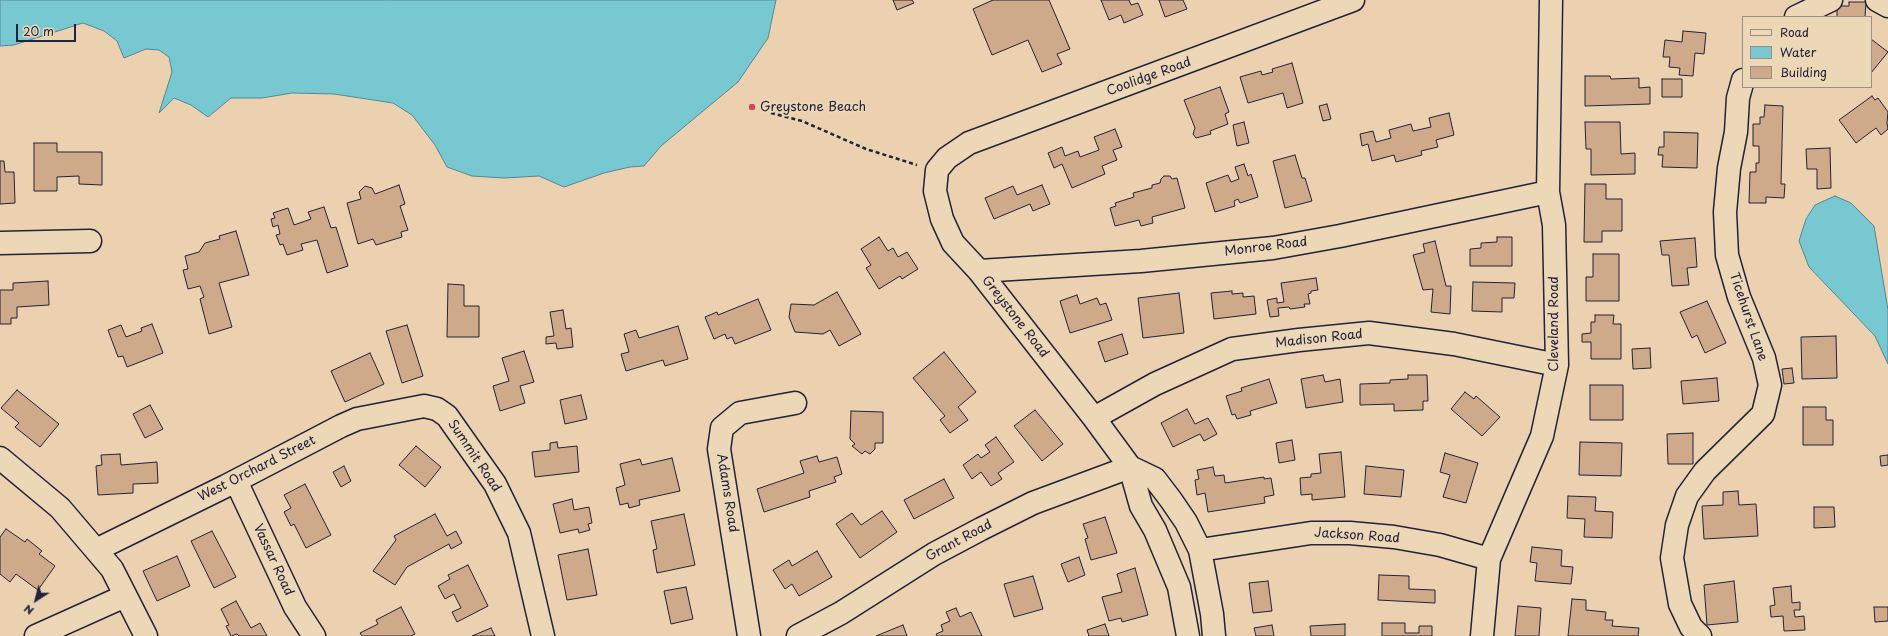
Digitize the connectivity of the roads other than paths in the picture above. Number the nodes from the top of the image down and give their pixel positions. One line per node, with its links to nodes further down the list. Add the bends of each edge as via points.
1 (1353, 0): 8 (street, Coolidge Road, via 969,144)
2 (1551, 0): 9 (street, Cleveland Road)
3 (1831, 0): 6 (street)
4 (1877, 0): 5 (street)
5 (1888, 6)
6 (1798, 16)
7 (1742, 84): 33 (street, Ticehurst Lane, via 1738,98 1725,212 1727,255 1739,296 1764,358 1770,385 1763,414 1705,471 1687,496 1677,525 1672,558 1680,604 1691,627)
8 (942, 164): 12 (street, Greystone Road, via 935,191 942,219 953,243)
9 (1548, 192): 12 (street, Monroe Road, via 1273,248 1141,261); 13 (street, Cleveland Road, via 1554,225)
10 (90, 241): 11 (street)
11 (0, 243)
12 (979, 271): 16 (street, Greystone Road)
13 (1557, 365): 16 (street, Madison Road, via 1454,344 1369,334 1299,340 1232,349 1155,384); 22 (street, Cleveland Road, via 1542,436)
14 (795, 403): 28 (street, Adams Road, via 740,413 722,428 719,449)
15 (424, 406): 19 (street, West Orchard Street, via 357,419); 27 (street, Summit Road, via 437,409 447,416 495,484 519,534)
16 (1094, 418): 18 (street, Greystone Road)
17 (0, 458): 20 (street, via 60,508)
18 (1130, 467): 21 (street, Greystone Road, via 1155,479 1186,522); 29 (street, Grant Road, via 1033,502 934,554 841,613); 30 (street, Greystone Road, via 1141,506 1160,541 1179,587)
19 (236, 481): 20 (street, West Orchard Street); 26 (street, Vassar Road, via 294,607)
20 (96, 550): 23 (street, via 112,569)
21 (1200, 550): 22 (street, Jackson Road, via 1311,532 1350,533 1440,545); 31 (street, Greystone Road)
22 (1489, 559): 32 (street, Cleveland Road)
23 (125, 596): 24 (street); 25 (street)
24 (36, 636)
25 (146, 636)
26 (314, 636)
27 (543, 636)
28 (749, 636)
29 (798, 636)
30 (1188, 636)
31 (1214, 636)
32 (1482, 636)
33 (1700, 636)

